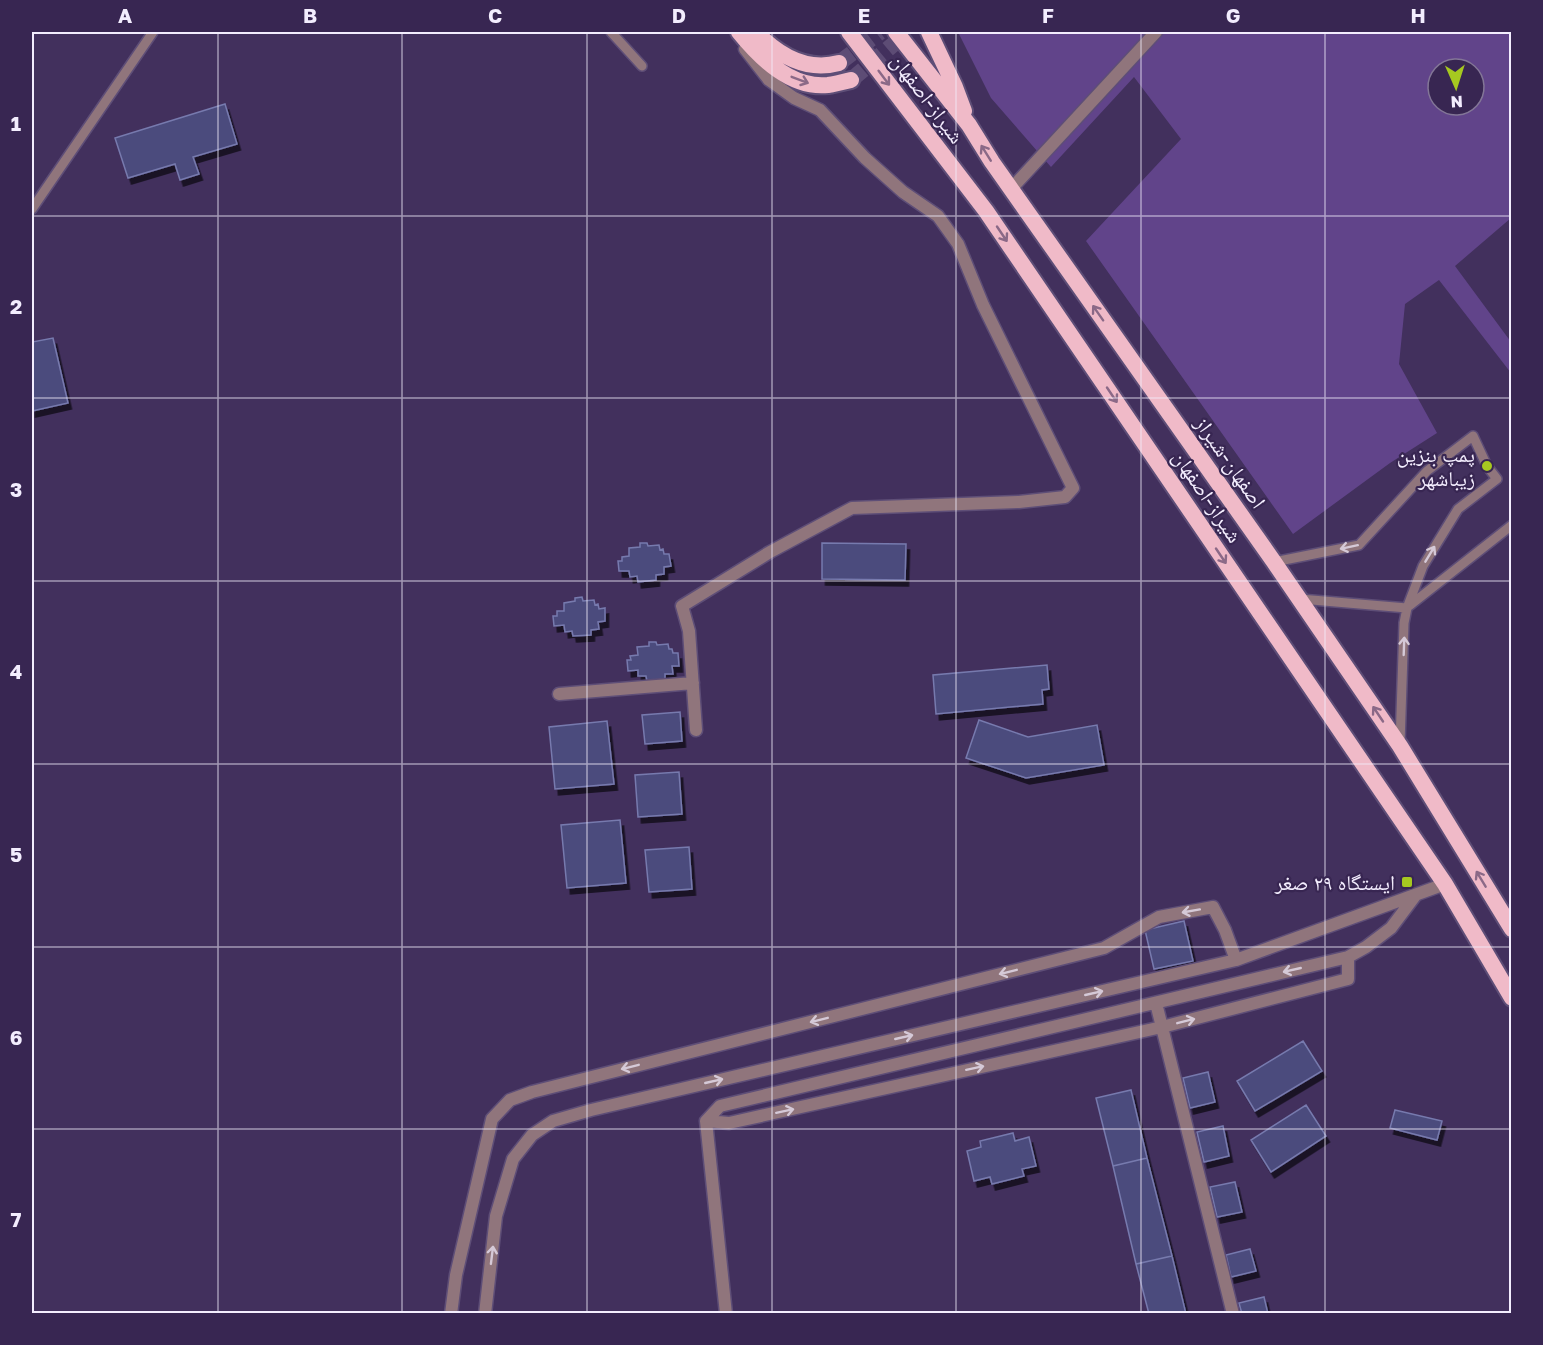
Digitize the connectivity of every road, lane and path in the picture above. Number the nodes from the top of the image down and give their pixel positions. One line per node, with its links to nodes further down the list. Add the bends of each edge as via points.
1 (153, 32): 15 (lane)
2 (611, 32): 11 (lane)
3 (731, 32): 20 (street, via 769,80 820,110 880,172 938,216 958,244 1073,488 1065,497 1019,502 852,508 682,606 689,631)
4 (739, 32): 12 (highway, one-way to 12, via 773,67 790,77 818,85)
5 (756, 32): 10 (highway, via 792,60 814,66)
6 (849, 32): 24 (highway, شیراز-اصفهان, one-way to 24, via 986,211)
7 (896, 32): 13 (highway, اصفهان-شیراز)
8 (929, 32): 13 (highway)
9 (1156, 32): 14 (street)
10 (839, 63)
11 (642, 66)
12 (851, 80)
13 (969, 125): 14 (highway, اصفهان-شیراز, one-way to 13)
14 (1011, 189): 17 (highway, اصفهان-شیراز, one-way to 14)
15 (32, 209)
16 (1512, 525): 19 (lane)
17 (1274, 562): 18 (highway, اصفهان-شیراز); 19 (lane, one-way to 17, via 1423,566 1458,510 1497,479 1473,436 1427,471 1359,545)
18 (1300, 599): 19 (lane); 23 (highway, اصفهان-شیراز, one-way to 18)
19 (1407, 608): 23 (lane, one-way to 19)
20 (693, 683): 21 (street); 22 (street)
21 (559, 694)
22 (696, 730)
23 (1400, 746): 26 (highway, اصفهان-شیراز, one-way to 23)
24 (1445, 884): 25 (street); 29 (highway, شیراز-اصفهان)
25 (1415, 895): 27 (street, via 1391,928); 28 (street)
26 (1512, 929)
27 (1348, 957): 30 (street, one-way to 30); 31 (street, one-way to 27, via 1348,979)
28 (1236, 960): 33 (street, one-way to 33, via 1213,907 1159,917 1104,948 510,1100 492,1119 456,1275); 34 (street, one-way to 28, via 496,1216 513,1159 532,1136 553,1121)
29 (1512, 998)
30 (1156, 1003): 31 (street); 32 (street, via 720,1106)
31 (1162, 1027): 32 (street, one-way to 31, via 729,1123); 36 (street)
32 (706, 1122): 35 (street)
33 (451, 1314)
34 (485, 1314)
35 (726, 1314)
36 (1233, 1314)

